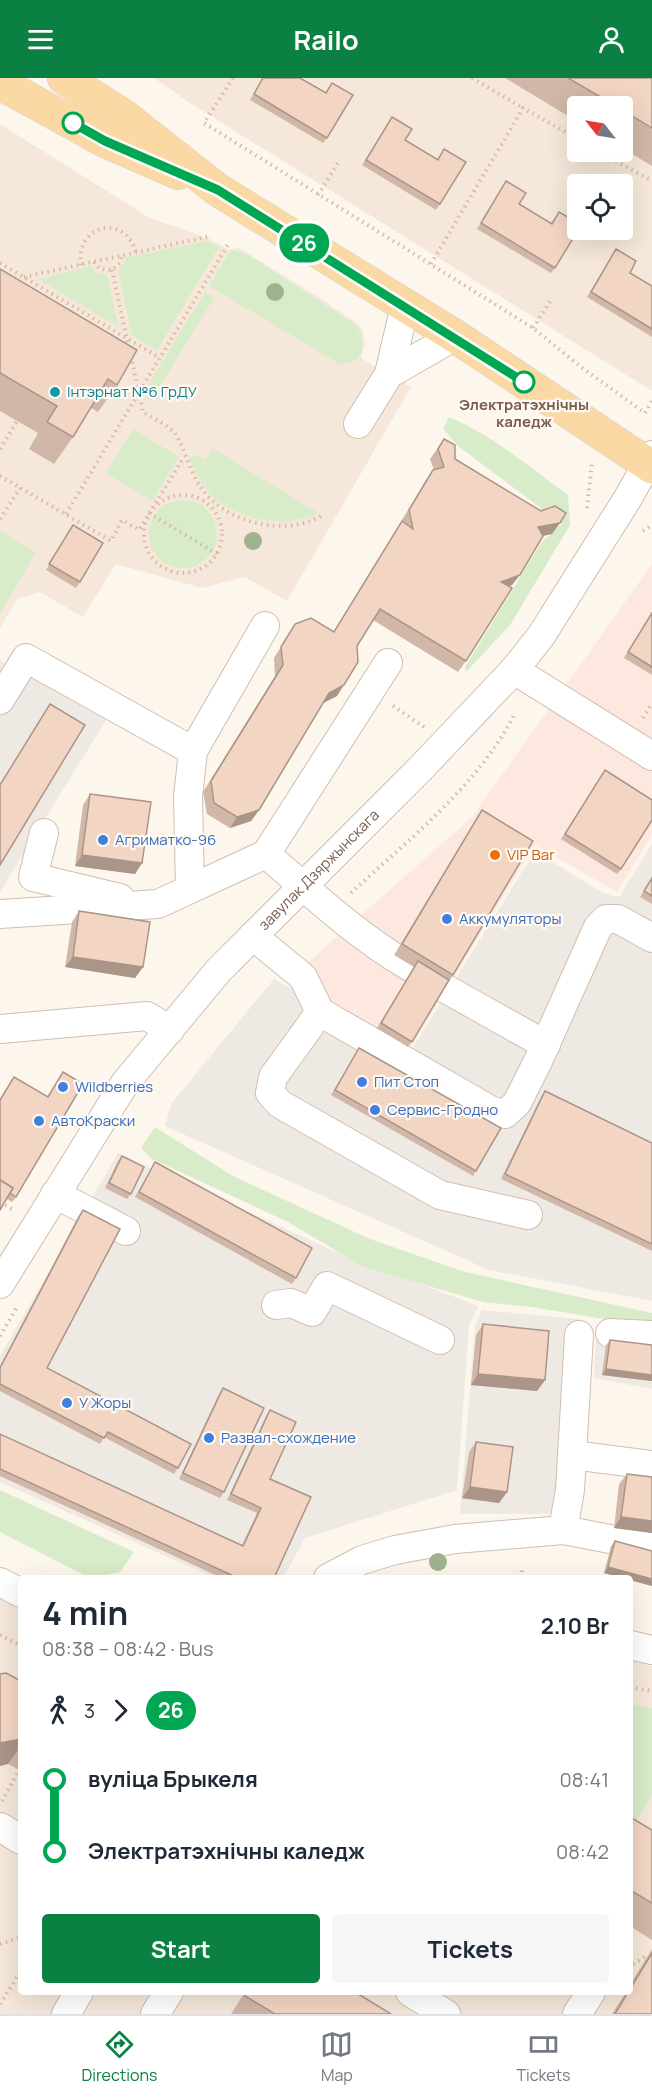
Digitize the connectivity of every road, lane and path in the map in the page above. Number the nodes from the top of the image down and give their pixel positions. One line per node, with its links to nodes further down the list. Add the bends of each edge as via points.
1 (64, 78): 10 (main road, via 124,116)
2 (233, 78): 11 (path, via 204,123)
3 (472, 78): 5 (path)
4 (0, 82): 10 (main road, via 105,141)
5 (523, 108): 6 (path); 18 (path)
6 (567, 133)
7 (339, 161): 11 (path)
8 (618, 162): 9 (path)
9 (652, 181)
10 (218, 190): 23 (main road)
11 (318, 195): 18 (path)
12 (211, 236): 14 (path)
13 (229, 243): 27 (path)
14 (136, 253): 15 (path); 19 (path, via 124,233 107,228 84,242)
15 (122, 256): 16 (path); 20 (path, via 120,264)
16 (94, 262): 19 (path); 20 (path, via 100,269)
17 (0, 263): 21 (path)
18 (431, 264): 24 (path)
19 (81, 265): 21 (path)
20 (112, 270): 26 (path)
21 (24, 277): 26 (path)
22 (552, 298): 24 (path)
23 (405, 306): 25 (main road); 28 (street)
24 (533, 328): 30 (path, via 645,413)
25 (455, 336): 28 (street); 35 (main road)
26 (127, 339): 27 (path); 29 (path)
27 (160, 358): 29 (path)
28 (389, 374): 32 (street)
29 (139, 393): 34 (path, via 143,412 176,433); 42 (path)
30 (652, 401)
31 (17, 421): 33 (path)
32 (358, 424)
33 (0, 449)
34 (184, 457): 39 (path); 41 (path)
35 (650, 462): 48 (street, завулак Дзяржынскага, via 541,636)
36 (590, 466): 40 (path)
37 (0, 476): 38 (path)
38 (20, 488): 42 (path); 44 (path)
39 (210, 503): 41 (path, via 184,494 170,496); 43 (path, via 244,518 282,527); 45 (path, via 222,527)
40 (587, 509)
41 (149, 513): 42 (path, via 139,530 122,520 111,541); 45 (path); 45 (path, via 144,525 146,550 163,568 174,573 199,570)
42 (66, 514)
43 (323, 515)
44 (0, 519)
45 (217, 554)
46 (265, 626): 52 (street)
47 (388, 663): 49 (street)
48 (514, 670): 53 (street); 56 (street, завулак Дзяржынскага)
49 (370, 691): 51 (path); 55 (street)
50 (0, 700): 52 (street, via 27,658)
51 (428, 730)
52 (193, 751): 57 (street, via 188,797)
53 (652, 756)
54 (44, 833): 58 (street, via 33,877)
55 (266, 854): 56 (street); 57 (street)
56 (303, 887): 60 (street, завулак Дзяржынскага); 62 (street, via 377,947)
57 (190, 889): 58 (street, via 158,904)
58 (148, 904): 59 (street)
59 (0, 914)
60 (253, 936): 64 (street, via 303,977); 66 (street, завулак Дзяржынскага)
61 (652, 938): 67 (street, via 618,919 606,919 598,927)
62 (410, 968)
63 (446, 989): 67 (street)
64 (320, 1012): 67 (street, via 492,1111 505,1114 518,1103); 69 (street, via 273,1077 270,1093 280,1104 440,1195)
65 (0, 1029): 66 (street, via 147,1016)
66 (170, 1030): 68 (street, завулак Дзяржынскага, via 125,1083)
67 (546, 1046)
68 (56, 1194): 70 (street); 71 (street, завулак Дзяржынскага)
69 (528, 1215)
70 (126, 1232)
71 (0, 1284)
72 (276, 1305): 76 (street, via 291,1303 312,1312 327,1286)
73 (610, 1333): 75 (street)
74 (579, 1335): 77 (street)
75 (652, 1335)
76 (440, 1340)
77 (572, 1455): 78 (street); 79 (street)
78 (652, 1466)
79 (563, 1530): 80 (street); 82 (street, via 455,1539 395,1550 362,1560)
80 (652, 1547)
81 (522, 1568): 83 (path)
82 (334, 1575)
83 (521, 1575)
84 (0, 1582): 85 (street)
85 (18, 1591)
86 (0, 1635): 87 (path)
87 (18, 1644)
88 (633, 1646): 89 (street)
89 (652, 1650)
90 (633, 1688): 91 (path)
91 (652, 1691)
92 (18, 1772): 93 (path, via 2,1800)
93 (6, 1817): 94 (street)
94 (18, 1835)
95 (18, 1938): 96 (path)
96 (0, 1944)
97 (648, 1955): 98 (path)
98 (633, 1962)
99 (18, 1976): 104 (path)
100 (77, 1995): 105 (street)
101 (167, 1995): 106 (street)
102 (415, 1995): 107 (street)
103 (589, 1995): 108 (street)
104 (0, 2004)
105 (66, 2014)
106 (155, 2014)
107 (446, 2014)
108 (578, 2014)

